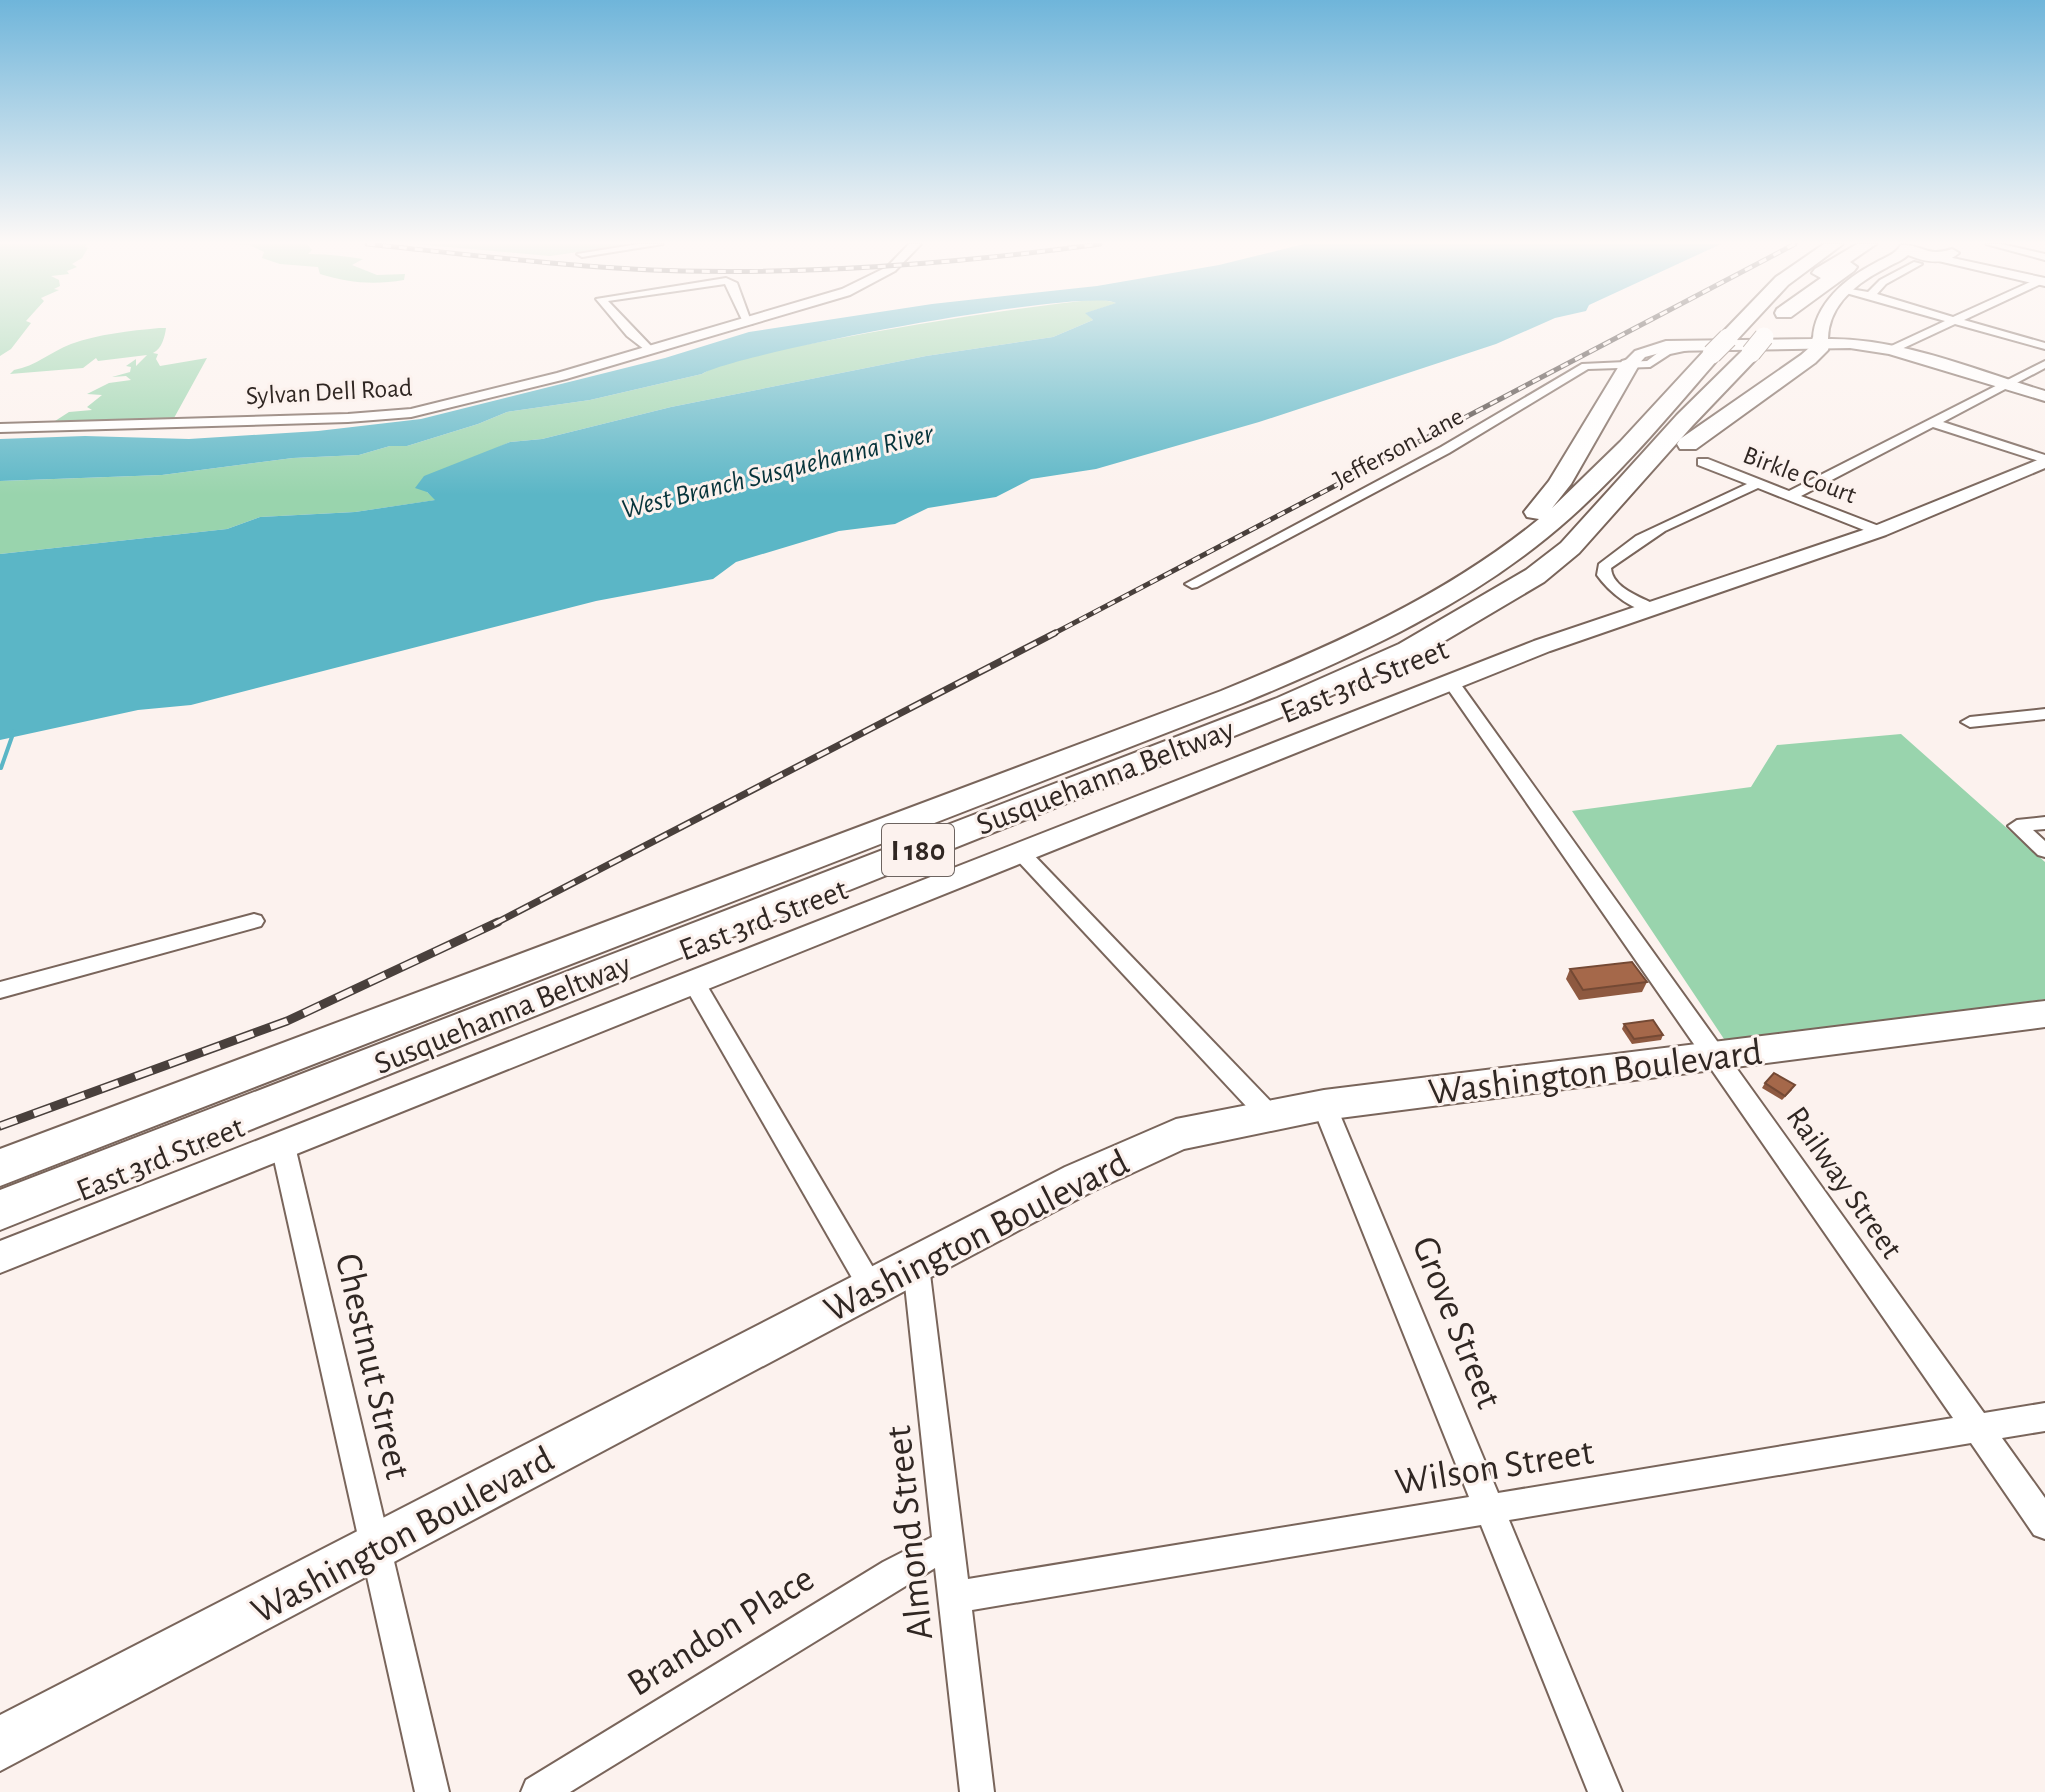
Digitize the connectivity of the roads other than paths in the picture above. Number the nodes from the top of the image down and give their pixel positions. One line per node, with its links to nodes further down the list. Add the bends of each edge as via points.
1 (628, 328): 12 (street)
2 (728, 328): 12 (street, Sylvan Dell Road)
3 (1744, 328): 10 (highway, Susquehanna Beltway / I 180)
4 (1760, 328): 10 (highway, Susquehanna Beltway / I 180)
5 (1835, 328): 9 (main road)
6 (1848, 328): 13 (main road)
7 (1940, 328): 13 (street)
8 (1979, 328): 11 (street)
9 (1820, 341): 10 (main road); 13 (main road); 26 (highway, via 1808,359 1696,436 1601,527)
10 (1731, 345): 16 (main road, via 1661,347); 26 (highway, Susquehanna Beltway / I 180, via 1685,420); 29 (highway, Susquehanna Beltway / I 180, via 1539,532 1462,586)
11 (2045, 346)
12 (649, 350): 20 (street, Sylvan Dell Road, via 495,394 397,415)
13 (1891, 350): 17 (main road)
14 (2045, 364): 17 (street)
15 (1591, 365): 16 (highway); 27 (street, Jefferson Lane, via 1445,450)
16 (1630, 366): 29 (highway, via 1559,484 1531,519 1477,565)
17 (2006, 385): 18 (main road); 19 (street)
18 (2045, 396)
19 (1931, 422): 21 (street); 24 (street)
20 (0, 428)
21 (2045, 461): 25 (main road, East 3rd Street)
22 (1703, 462): 23 (street, Birkle Court)
23 (1758, 483): 24 (street, Birkle Court); 28 (street, via 1649,531 1603,570 1613,587)
24 (1790, 496): 25 (street, Birkle Court)
25 (1879, 531): 28 (main road, East 3rd Street)
26 (1570, 548): 45 (highway, Susquehanna Beltway / I 180, via 1458,624 1288,704)
27 (1192, 584)
28 (1651, 608): 30 (main road, East 3rd Street)
29 (1351, 646): 44 (highway, Susquehanna Beltway / I 180, via 1217,703)
30 (1451, 682): 35 (main road, East 3rd Street); 40 (street, Railway Street)
31 (2045, 714): 32 (street)
32 (1970, 722)
33 (2045, 823): 34 (street, via 2017,826)
34 (2045, 851)
35 (1022, 854): 37 (main road, East 3rd Street); 42 (street)
36 (254, 921): 38 (street)
37 (694, 983): 43 (main road, East 3rd Street); 48 (street)
38 (0, 990)
39 (2045, 1014): 40 (main road, Washington Boulevard)
40 (1715, 1056): 41 (main road, Washington Boulevard); 50 (street, Railway Street)
41 (1324, 1105): 42 (main road, Washington Boulevard); 51 (street, Grove Street)
42 (1268, 1114): 47 (main road, Washington Boulevard, via 1147,1146)
43 (283, 1146): 46 (main road, East 3rd Street); 54 (street, Chestnut Street)
44 (0, 1168)
45 (0, 1210)
46 (0, 1257)
47 (916, 1266): 48 (main road, Washington Boulevard); 53 (street, Almond Street)
48 (872, 1289): 54 (main road, Washington Boulevard)
49 (2045, 1417): 50 (street, Wilson Street)
50 (1978, 1429): 51 (street, Wilson Street); 52 (street, Railway Street)
51 (1490, 1507): 55 (street, Wilson Street); 60 (street, Grove Street)
52 (2045, 1524)
53 (950, 1544): 55 (street, Almond Street); 58 (street, Brandon Place, via 894,1573)
54 (375, 1548): 56 (main road, Washington Boulevard); 57 (street, Chestnut Street)
55 (956, 1597): 59 (street, Almond Street)
56 (0, 1744)
57 (432, 1792)
58 (538, 1792)
59 (977, 1792)
60 (1605, 1792)

